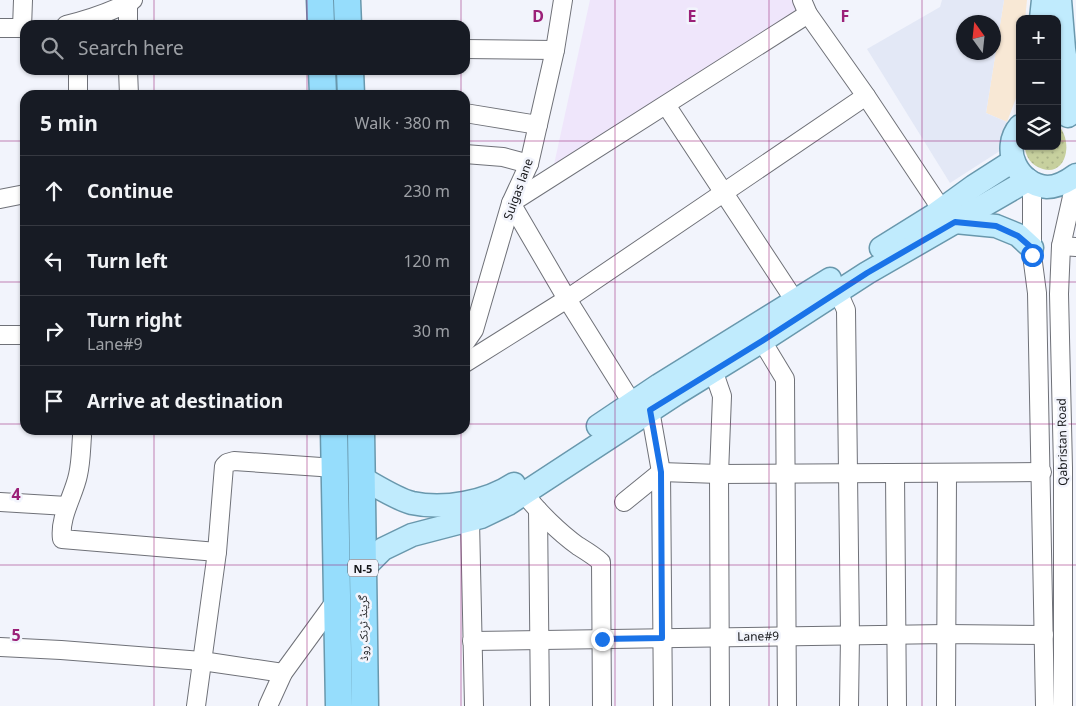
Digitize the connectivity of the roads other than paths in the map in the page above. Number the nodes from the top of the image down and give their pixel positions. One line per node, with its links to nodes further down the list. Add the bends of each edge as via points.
1 (23, 0): 9 (street)
2 (320, 0): 12 (highway)
3 (347, 0): 13 (highway)
4 (563, 0): 17 (street, Suigas lane)
5 (1051, 0): 8 (main road); 18 (main road)
6 (131, 1): 10 (street); 11 (street)
7 (805, 7): 27 (street); 28 (street)
8 (1043, 15)
9 (24, 20)
10 (88, 20)
11 (129, 20)
12 (321, 20)
13 (348, 20)
14 (0, 28): 15 (street)
15 (20, 28)
16 (470, 49): 17 (street)
17 (555, 50): 31 (street, Suigas lane)
18 (1070, 54): 30 (main road)
19 (78, 75): 23 (street)
20 (128, 75): 24 (street)
21 (322, 75): 25 (highway)
22 (350, 75): 26 (highway)
23 (78, 90)
24 (129, 90)
25 (323, 90)
26 (351, 90)
27 (866, 96): 39 (street); 43 (street)
28 (666, 105): 39 (street); 42 (street)
29 (470, 114): 31 (street)
30 (1070, 116)
31 (538, 125): 35 (street, Suigas lane)
32 (1016, 131): 34 (main road, via 1011,151)
33 (470, 154): 35 (street, via 504,157)
34 (1013, 161): 38 (main road); 43 (main road, via 974,186)
35 (529, 164): 42 (street, Suigas lane)
36 (1076, 175): 38 (main road, via 1064,183 1048,187)
37 (1076, 179): 44 (street, Qabristan Road)
38 (1030, 181): 43 (main road); 45 (street, Qabristan Road)
39 (724, 193): 49 (street); 50 (street)
40 (20, 195): 41 (street)
41 (0, 199)
42 (511, 203): 49 (street); 53 (street, Suigas lane)
43 (948, 216): 45 (main road, via 996,226 1018,236); 46 (main road); 50 (main road)
44 (1068, 246): 48 (street, Qabristan Road)
45 (1032, 248): 47 (street, Qabristan Road)
46 (838, 292): 54 (main road); 67 (street, via 846,310)
47 (1037, 294): 48 (street); 64 (street, Qabristan Road)
48 (1068, 294): 62 (street, Qabristan Road)
49 (566, 299): 55 (street); 57 (street)
50 (795, 301): 57 (main road)
51 (0, 335): 52 (street)
52 (20, 335)
53 (470, 336)
54 (762, 341): 56 (main road); 66 (street, via 784,379)
55 (470, 360)
56 (713, 370): 57 (main road); 65 (street, via 722,396)
57 (641, 407): 63 (street); 70 (main road, via 508,488 472,502 412,503); 71 (main road)
58 (334, 435): 61 (highway, گرینڈ ٹرنک روڈ / N-5)
59 (360, 435): 70 (highway, گرینڈ ٹرنک روڈ / N-5)
60 (82, 436): 74 (street, via 78,476)
61 (335, 468): 77 (street, via 226,463); 79 (highway, گرینڈ ٹرنک روڈ / N-5)
62 (1069, 468): 80 (street, Qabristan Road)
63 (661, 472): 65 (street); 73 (street); 87 (street)
64 (1042, 472): 69 (street); 85 (street, Qabristan Road)
65 (719, 474): 66 (street); 86 (street)
66 (786, 474): 67 (street); 83 (street)
67 (848, 474): 68 (street); 84 (street)
68 (895, 474): 69 (street); 81 (street)
69 (948, 474): 82 (street)
70 (360, 477): 78 (highway, گرینڈ ٹرنک روڈ / N-5)
71 (524, 493): 75 (street); 76 (main road, via 508,504)
72 (0, 502): 74 (street)
73 (624, 502)
74 (67, 506): 77 (street, via 62,539)
75 (538, 510): 88 (street); 89 (street, via 600,562)
76 (470, 520): 78 (main road, via 405,539 383,549); 90 (street)
77 (217, 552): 92 (street)
78 (362, 569): 97 (highway, گرینڈ ٹرنک روڈ / N-5)
79 (337, 599): 93 (street); 96 (highway, گرینڈ ٹرنک روڈ / N-5)
80 (1070, 630): 108 (street, Qabristan Road)
81 (898, 634): 82 (street, Lane#9); 84 (street, Lane#9); 105 (street)
82 (946, 634): 85 (street, Lane#9); 106 (street)
83 (787, 635): 84 (street, Lane#9); 86 (street, Lane#9); 103 (street)
84 (850, 635): 104 (street)
85 (1044, 635): 107 (street, Qabristan Road)
86 (720, 637): 87 (street, Lane#9); 102 (street)
87 (662, 638): 89 (street, Lane#9); 101 (street)
88 (538, 639): 89 (street, Lane#9); 90 (street, Lane#9); 99 (street)
89 (602, 639): 100 (street)
90 (472, 641): 98 (street)
91 (0, 647): 92 (street)
92 (202, 661): 93 (street); 94 (street)
93 (283, 673): 95 (street)
94 (196, 706)
95 (268, 706)
96 (339, 706)
97 (365, 706)
98 (474, 706)
99 (540, 706)
100 (602, 706)
101 (663, 706)
102 (720, 706)
103 (787, 706)
104 (849, 706)
105 (897, 706)
106 (946, 706)
107 (1045, 706)
108 (1062, 706)

